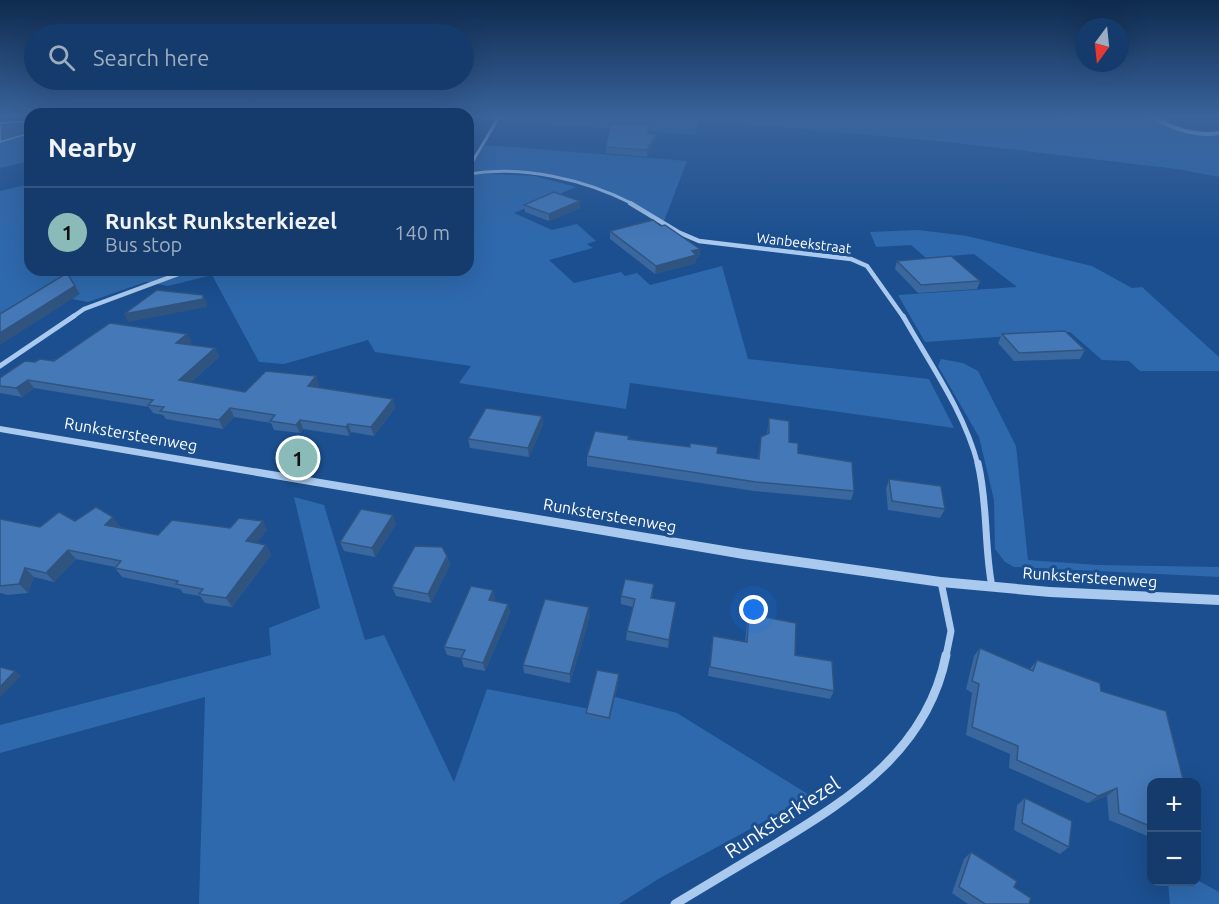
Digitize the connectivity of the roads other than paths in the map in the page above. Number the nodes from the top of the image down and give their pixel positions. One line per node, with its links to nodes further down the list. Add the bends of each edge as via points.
1 (474, 173): 6 (street, Wanbeekstraat, via 527,173 598,191 623,200 678,235 699,242 851,259 867,266 894,301 972,442 984,488)
2 (173, 276): 3 (street, via 84,309)
3 (0, 366)
4 (0, 429): 5 (street, Runkstersteenweg, via 743,554)
5 (941, 582): 6 (street, Runkstersteenweg); 8 (street, Runksterkiezel, via 951,631 944,667 921,722 905,745 835,808)
6 (992, 587): 7 (street, Runkstersteenweg)
7 (1219, 600)
8 (675, 904)

